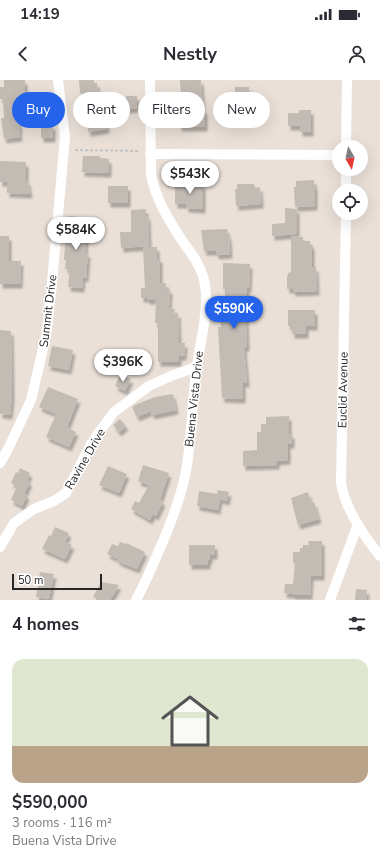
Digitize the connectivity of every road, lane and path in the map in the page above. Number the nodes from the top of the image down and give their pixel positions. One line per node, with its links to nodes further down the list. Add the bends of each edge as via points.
1 (58, 80): 11 (street, Summit Drive, via 65,137 46,336 31,400)
2 (150, 80): 7 (street, Buena Vista Drive)
3 (346, 80): 4 (street)
4 (346, 140)
5 (76, 150): 6 (path)
6 (139, 151)
7 (150, 154): 8 (street); 10 (street, Buena Vista Drive, via 151,174 157,199 199,264 205,286 204,314)
8 (332, 156)
9 (346, 220): 12 (street, Euclid Avenue, via 341,482 343,494)
10 (196, 367): 13 (street, Ravine Drive, via 149,386 114,412 92,442 66,493 34,509 14,523); 15 (street, Buena Vista Drive, via 188,463 183,487 168,531)
11 (0, 463)
12 (358, 524): 14 (street, Euclid Avenue); 16 (street)
13 (0, 547)
14 (380, 556)
15 (136, 600)
16 (330, 600)

